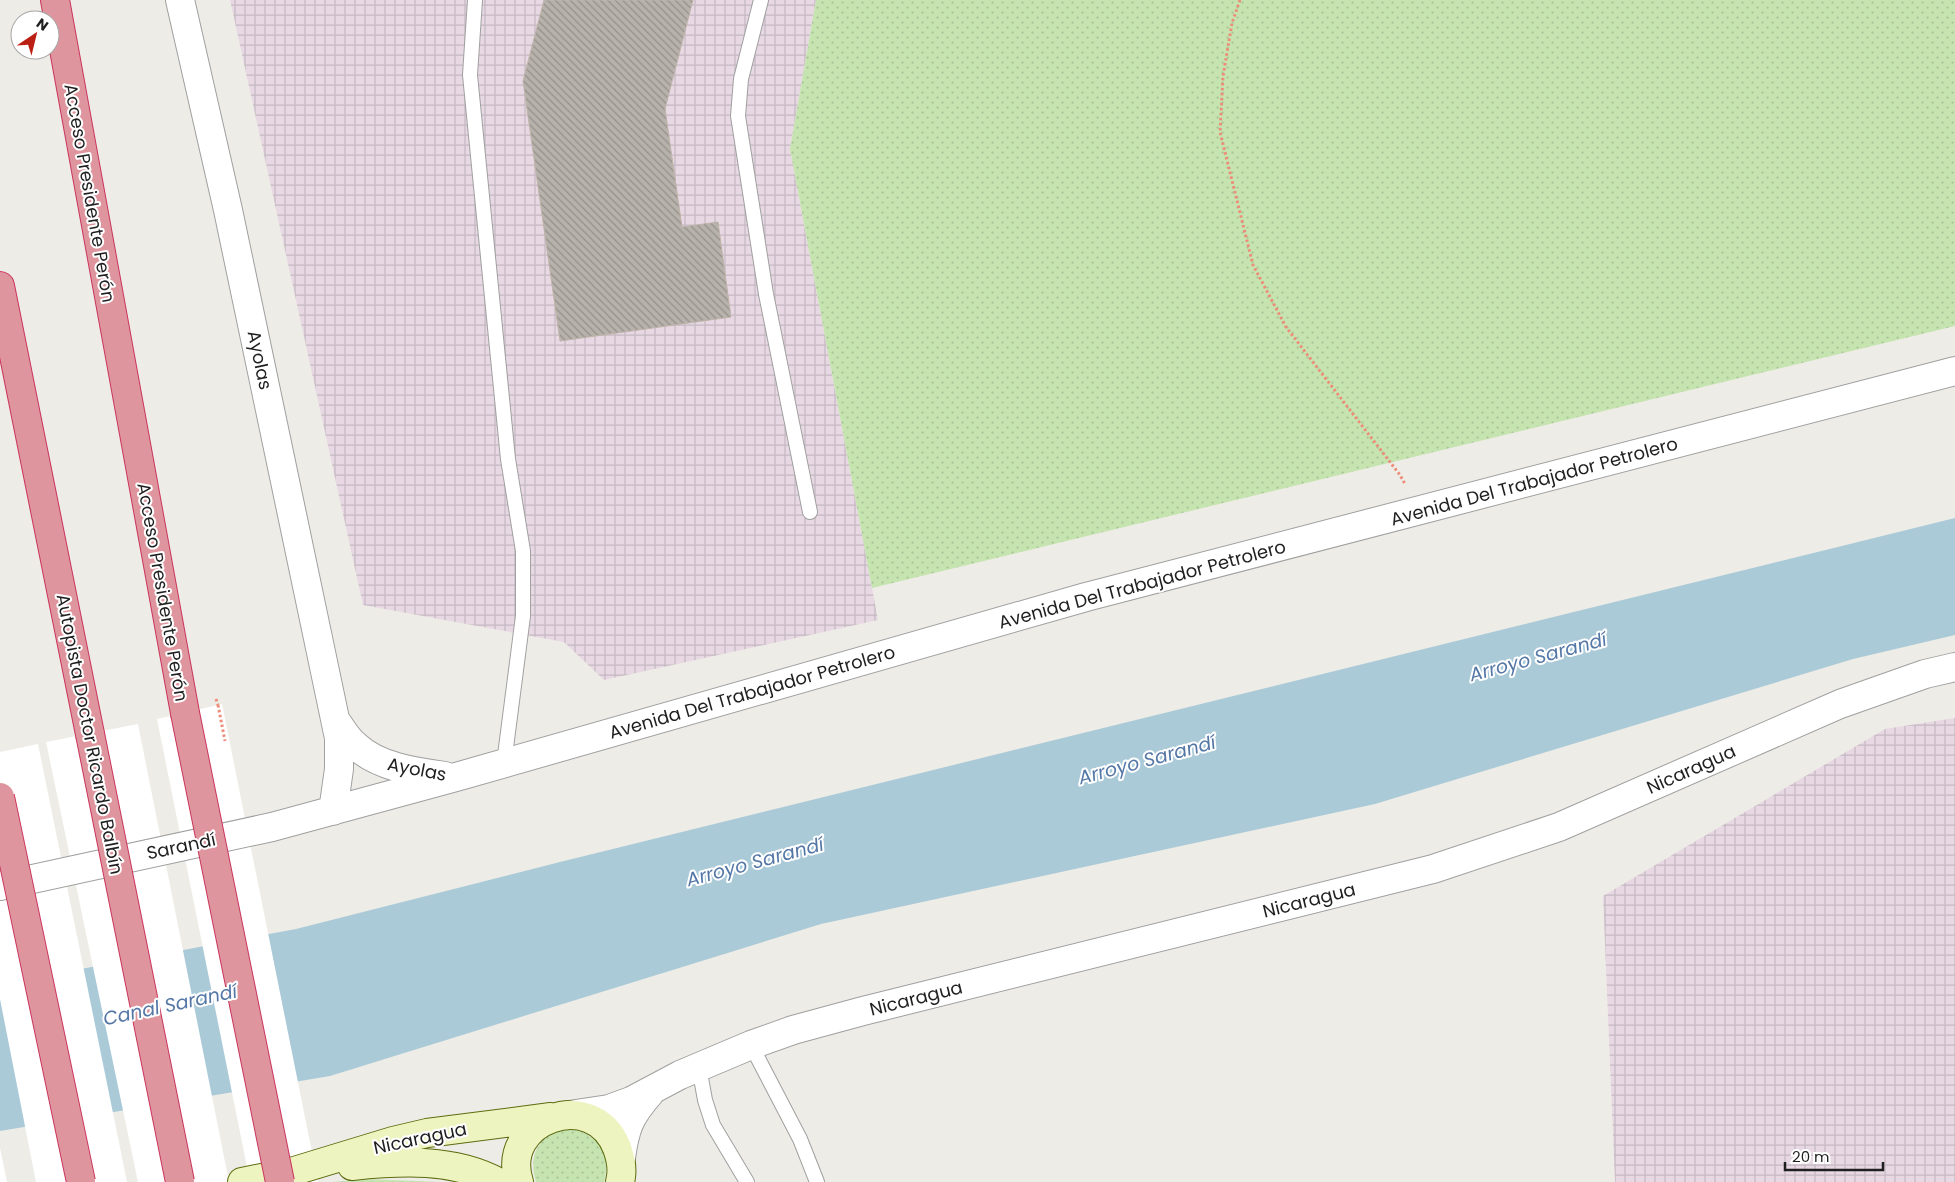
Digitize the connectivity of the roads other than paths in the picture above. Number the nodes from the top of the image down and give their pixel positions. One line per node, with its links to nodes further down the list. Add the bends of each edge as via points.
1 (55, 0): 20 (highway, Acceso Presidente Perón, bridge, via 186,713)
2 (180, 0): 9 (street, Ayolas)
3 (475, 0): 10 (lane, via 470,75 508,459 523,551 523,616)
4 (761, 0): 7 (lane, via 741,79 738,116 766,294)
5 (0, 286): 22 (highway, Autopista Doctor Ricardo Balbín, bridge)
6 (1955, 372): 10 (street, Avenida Del Trabajador Petrolero, via 1076,600)
7 (810, 512)
8 (1955, 667): 15 (street, Nicaragua, via 1925,674 1840,704 1559,827 1432,869 863,1011)
9 (336, 721): 11 (street, Ayolas, via 354,745 380,762); 13 (street, Ayolas, via 339,769)
10 (504, 763): 11 (street, Avenida Del Trabajador Petrolero)
11 (456, 777): 13 (street, Avenida Del Trabajador Petrolero)
12 (0, 797): 21 (highway, bridge)
13 (333, 811): 14 (street, Sarandí)
14 (0, 886)
15 (751, 1045): 16 (street, Nicaragua); 27 (lane, via 800,1139)
16 (699, 1067): 17 (street, Nicaragua); 26 (lane, via 713,1125)
17 (650, 1093): 18 (street, Nicaragua, via 609,1109); 19 (street, Nicaragua, via 627,1126)
18 (560, 1116): 19 (main road, via 587,1118 603,1127 614,1141); 20 (main road, Nicaragua, via 427,1133); 25 (main road, via 535,1127 523,1140 517,1157)
19 (620, 1170)
20 (286, 1177): 23 (main road, Nicaragua); 24 (main road, Nicaragua, via 398,1162 465,1169)
21 (81, 1182)
22 (180, 1182)
23 (242, 1182)
24 (498, 1182)
25 (518, 1182)
26 (748, 1182)
27 (817, 1182)

